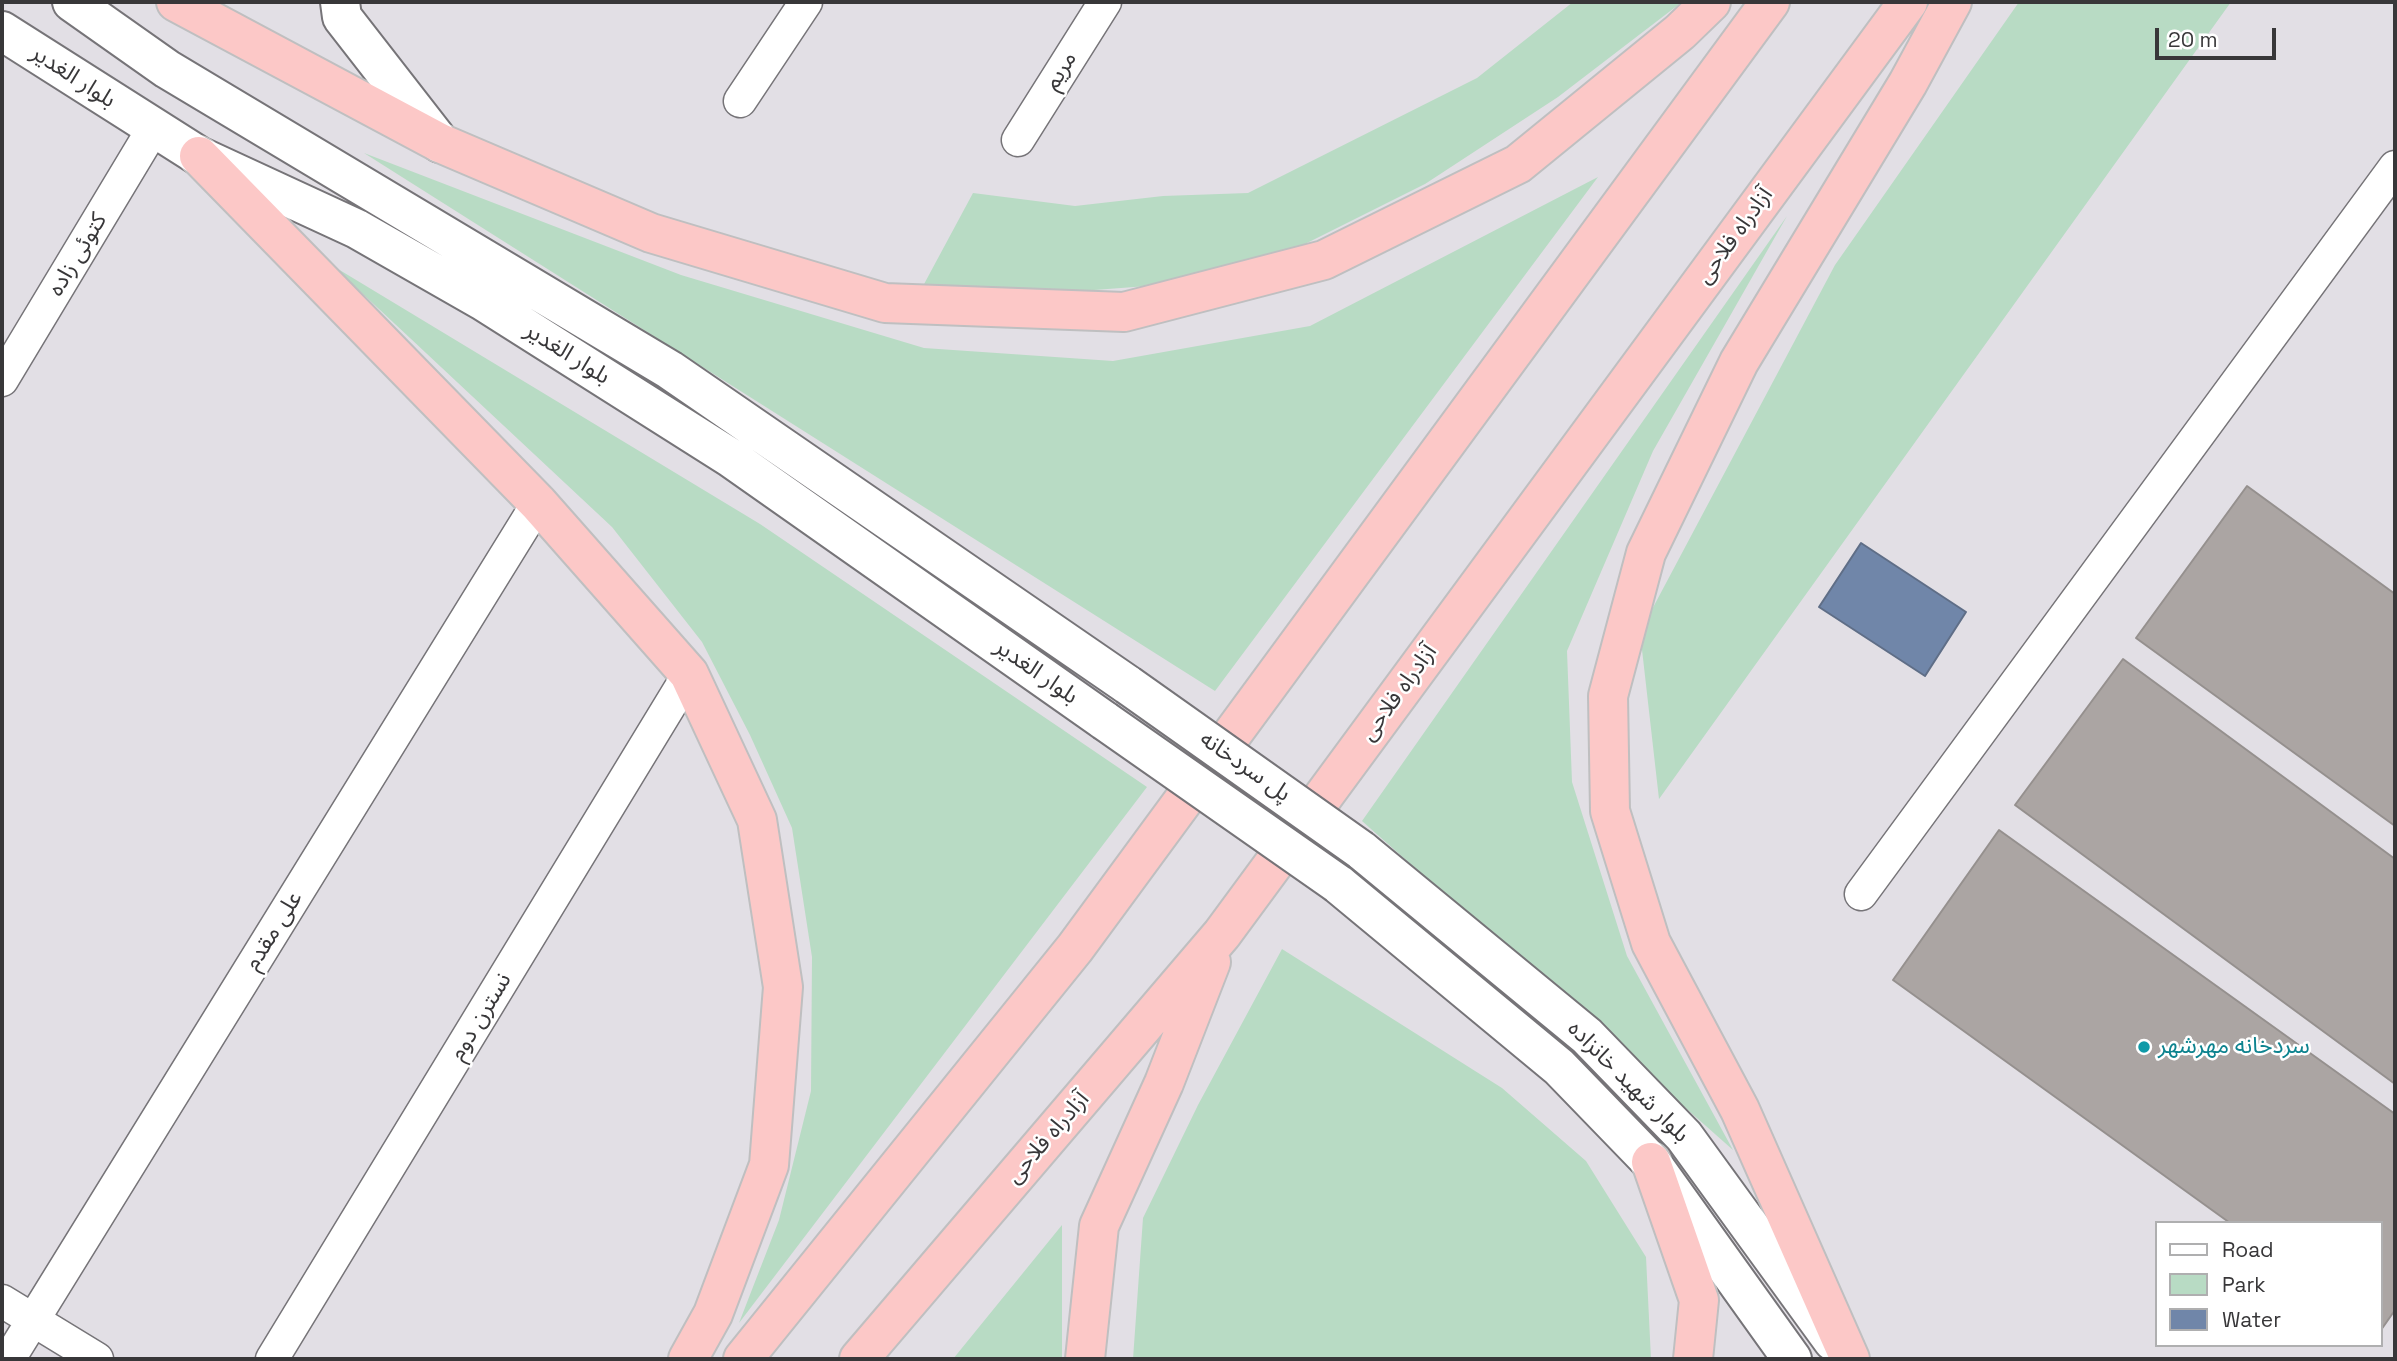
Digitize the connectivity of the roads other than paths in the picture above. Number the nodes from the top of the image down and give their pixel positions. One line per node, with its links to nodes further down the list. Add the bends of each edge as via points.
1 (72, 2): 20 (main road, بلوار الغدیر, via 167,69 670,370)
2 (176, 2): 14 (highway)
3 (340, 2): 14 (main road, via 342,18)
4 (806, 2): 11 (street)
5 (1105, 2): 13 (street, مریم)
6 (1711, 2): 14 (highway, via 1518,164 1324,260 1124,312 885,303 651,233)
7 (1770, 2): 33 (highway, via 1075,948)
8 (1908, 2): 25 (highway, آزادراه فلاحی)
9 (1952, 2): 38 (highway, via 1909,83 1739,362 1646,553 1608,696 1611,811 1651,943 1740,1110)
10 (2, 31): 12 (main road, بلوار الغدیر)
11 (740, 101)
12 (153, 129): 15 (main road, بلوار الغدیر); 17 (street, کتوئی‌ زاده)
13 (1018, 140)
14 (440, 143)
15 (199, 156): 18 (highway); 21 (main road, بلوار الغدیر, via 357,229 483,301 731,458)
16 (2395, 167): 24 (street)
17 (2, 380)
18 (538, 503): 19 (highway); 28 (street, علی مقدم)
19 (689, 674): 31 (street, نسترن دوم); 32 (highway, via 757,820 783,987 769,1165 713,1314)
20 (1128, 685): 22 (main road, پل سردخانه, bridge)
21 (1105, 721): 23 (main road, پل سردخانه, bridge)
22 (1361, 850): 38 (main road, بلوار شهید خانزاده, via 1587,1035 1684,1136)
23 (1338, 884): 26 (main road, بلوار شهید خانزاده, via 1559,1067)
24 (1861, 894)
25 (1222, 934): 34 (highway, آزادراه فلاحی); 35 (highway, via 1164,1083 1099,1226)
26 (1651, 1162): 36 (highway, via 1699,1300); 37 (main road, بلوار شهید خانزاده)
27 (2, 1301): 28 (street)
28 (33, 1321): 29 (street, علی مقدم); 30 (street)
29 (9, 1359)
30 (97, 1359)
31 (272, 1359)
32 (688, 1359)
33 (743, 1359)
34 (859, 1359)
35 (1085, 1359)
36 (1692, 1359)
37 (1793, 1359)
38 (1848, 1359)

